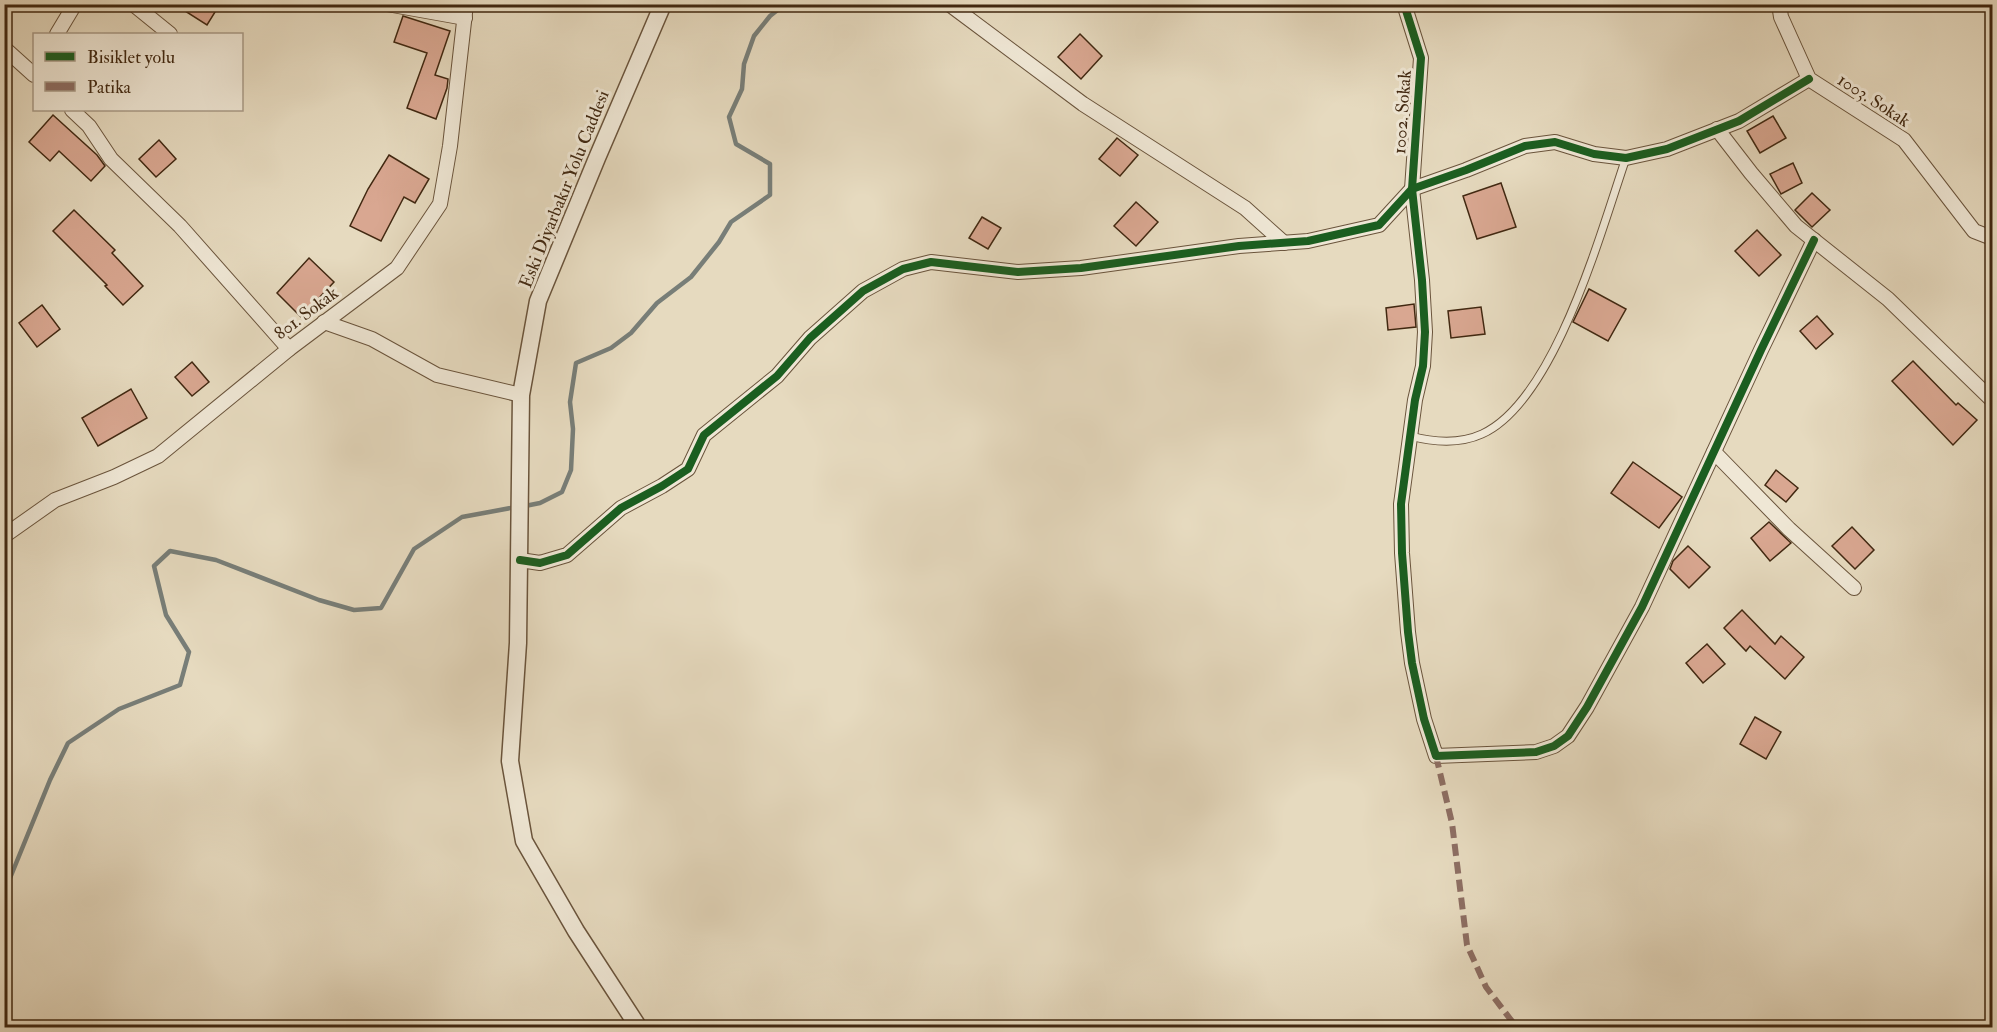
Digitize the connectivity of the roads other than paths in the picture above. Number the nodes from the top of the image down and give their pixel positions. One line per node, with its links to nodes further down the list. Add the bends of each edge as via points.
1 (75, 4): 9 (street)
2 (133, 4): 10 (street)
3 (387, 4): 8 (street)
4 (663, 4): 23 (street, Eski Diyarbakır Yolu Caddesi, via 538,301)
5 (949, 4): 20 (street, via 1083,104 1245,208)
6 (1404, 4): 17 (street, 1002. Sokak, via 1421,58)
7 (1779, 4): 13 (street, 1003. Sokak)
8 (465, 11): 21 (street, 801. Sokak, via 440,204 397,268)
9 (58, 33)
10 (169, 33)
11 (4, 48): 12 (street)
12 (33, 72)
13 (1809, 79): 15 (street, via 1739,121); 18 (street, 1003. Sokak, via 1904,140 1974,231)
14 (73, 111): 22 (street, via 89,126 111,159 180,226)
15 (1717, 129): 16 (street, via 1667,149); 19 (street, via 1796,226)
16 (1626, 158): 17 (street, via 1594,154 1555,142 1525,146); 25 (lane, via 1584,281 1551,356 1530,391 1484,434 1452,441)
17 (1412, 189): 20 (street, via 1379,225); 25 (street, 1002. Sokak, via 1425,332)
18 (1992, 238)
19 (1814, 240): 24 (street, via 1888,299); 26 (street)
20 (1284, 243): 28 (street, via 1039,271 931,262 903,269 862,291 810,338 777,376 704,435 688,469 621,508 567,555 540,563)
21 (324, 322): 22 (street, 801. Sokak); 23 (street, via 372,339 437,375)
22 (289, 348): 27 (street, 801. Sokak, via 158,456 55,500)
23 (521, 395): 28 (street, Eski Diyarbakır Yolu Caddesi)
24 (1991, 399)
25 (1410, 436): 26 (street, 1002. Sokak, via 1401,504 1405,601 1418,695 1436,756 1536,752 1568,736 1642,607)
26 (1714, 452): 29 (street)
27 (4, 536)
28 (520, 560): 30 (street, Eski Diyarbakır Yolu Caddesi, via 510,761 524,841)
29 (1854, 588)
30 (639, 1028)

